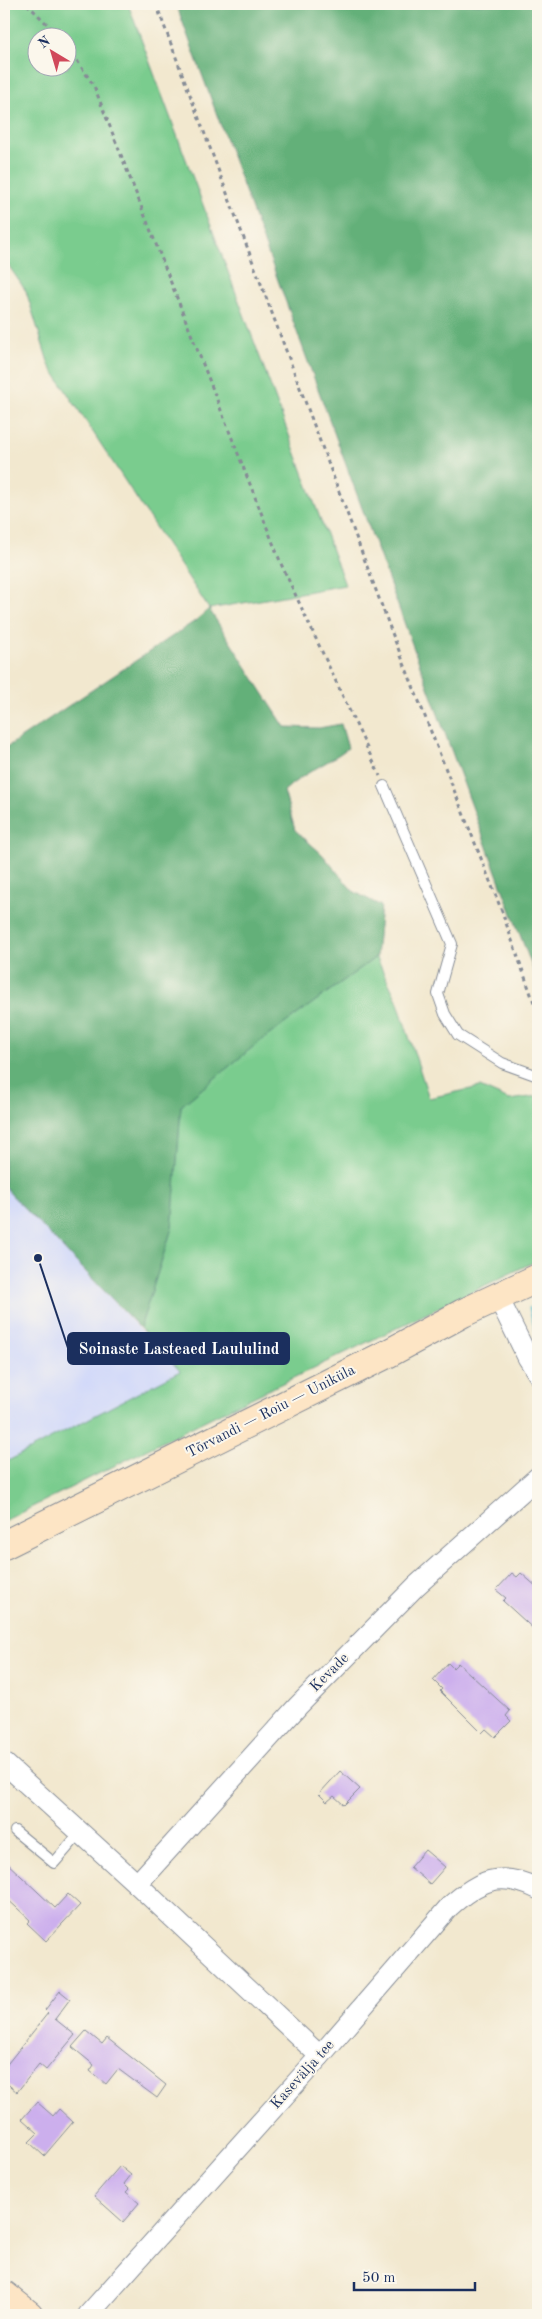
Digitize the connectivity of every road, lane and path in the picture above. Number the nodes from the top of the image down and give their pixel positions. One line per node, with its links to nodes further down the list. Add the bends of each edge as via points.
1 (27, 4): 3 (path)
2 (156, 4): 6 (path, via 392,633 501,909)
3 (51, 28)
4 (78, 62): 5 (path, via 94,86 282,566)
5 (384, 786): 7 (lane, via 452,944 438,994 445,1014 458,1035 502,1063)
6 (538, 1014)
7 (538, 1076)
8 (538, 1278): 9 (street, Tõrvandi — Roiu — Uniküla)
9 (498, 1297): 10 (street); 12 (street, Tõrvandi — Roiu — Uniküla)
10 (538, 1374)
11 (538, 1477): 16 (street, Kevade, via 402,1600 298,1706)
12 (4, 1545)
13 (4, 1764): 15 (street)
14 (16, 1832): 15 (lane, via 54,1863)
15 (80, 1832): 16 (street)
16 (137, 1884): 18 (street)
17 (538, 1888): 18 (street, Kasevälja tee, via 500,1879 490,1880 466,1892 449,1907)
18 (320, 2056): 21 (street, Kasevälja tee)
19 (4, 2295): 20 (street)
20 (29, 2315)
21 (88, 2315)

